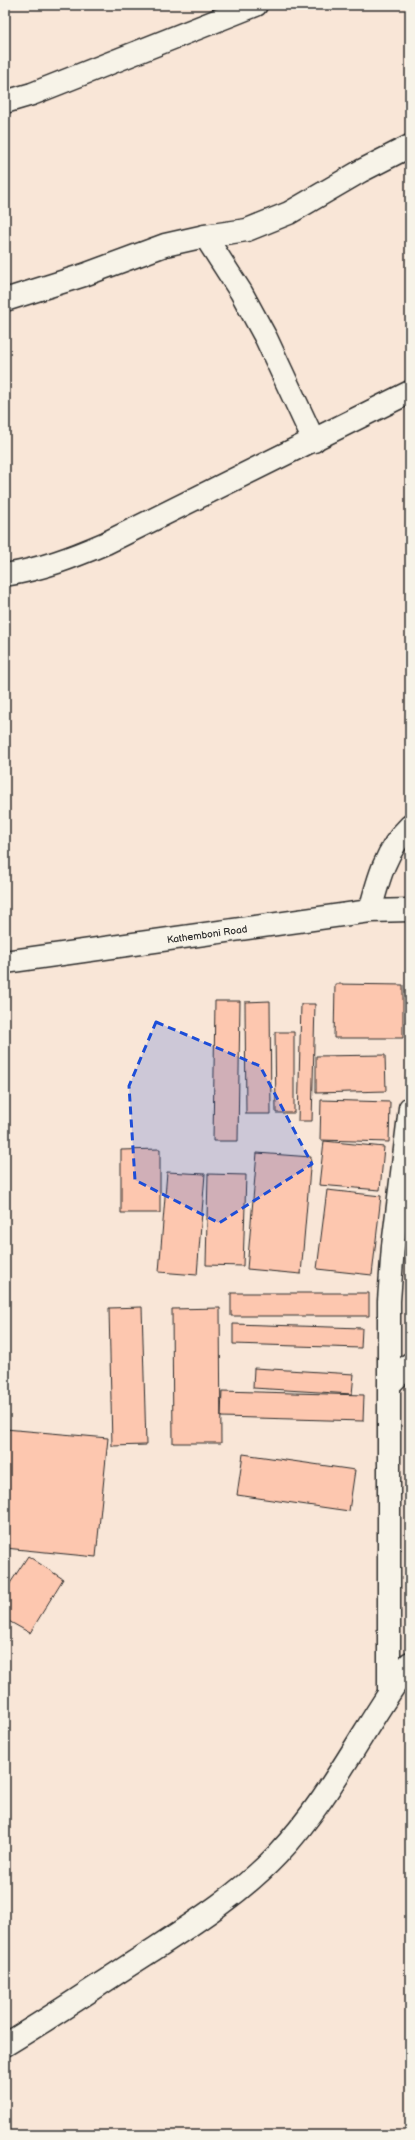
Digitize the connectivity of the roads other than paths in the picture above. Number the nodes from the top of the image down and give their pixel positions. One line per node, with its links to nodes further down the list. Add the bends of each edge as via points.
1 (256, 5): 2 (street)
2 (5, 102)
3 (410, 146): 4 (street, via 289,213 247,230)
4 (205, 236): 5 (street, via 165,245 84,275); 7 (street, via 248,305)
5 (5, 300)
6 (410, 392): 7 (street)
7 (314, 441): 8 (street, via 99,546 35,570)
8 (5, 575)
9 (410, 826): 11 (street, via 403,832 387,858)
10 (410, 910): 11 (street, Kathemboni Road)
11 (370, 911): 12 (street, Kathemboni Road)
12 (5, 962)
13 (410, 1108): 15 (street, via 389,1301)
14 (410, 1364): 15 (street)
15 (390, 1384): 17 (street)
16 (410, 1663): 17 (street)
17 (389, 1692): 18 (street, via 304,1824 250,1881 183,1930)
18 (5, 2045)

